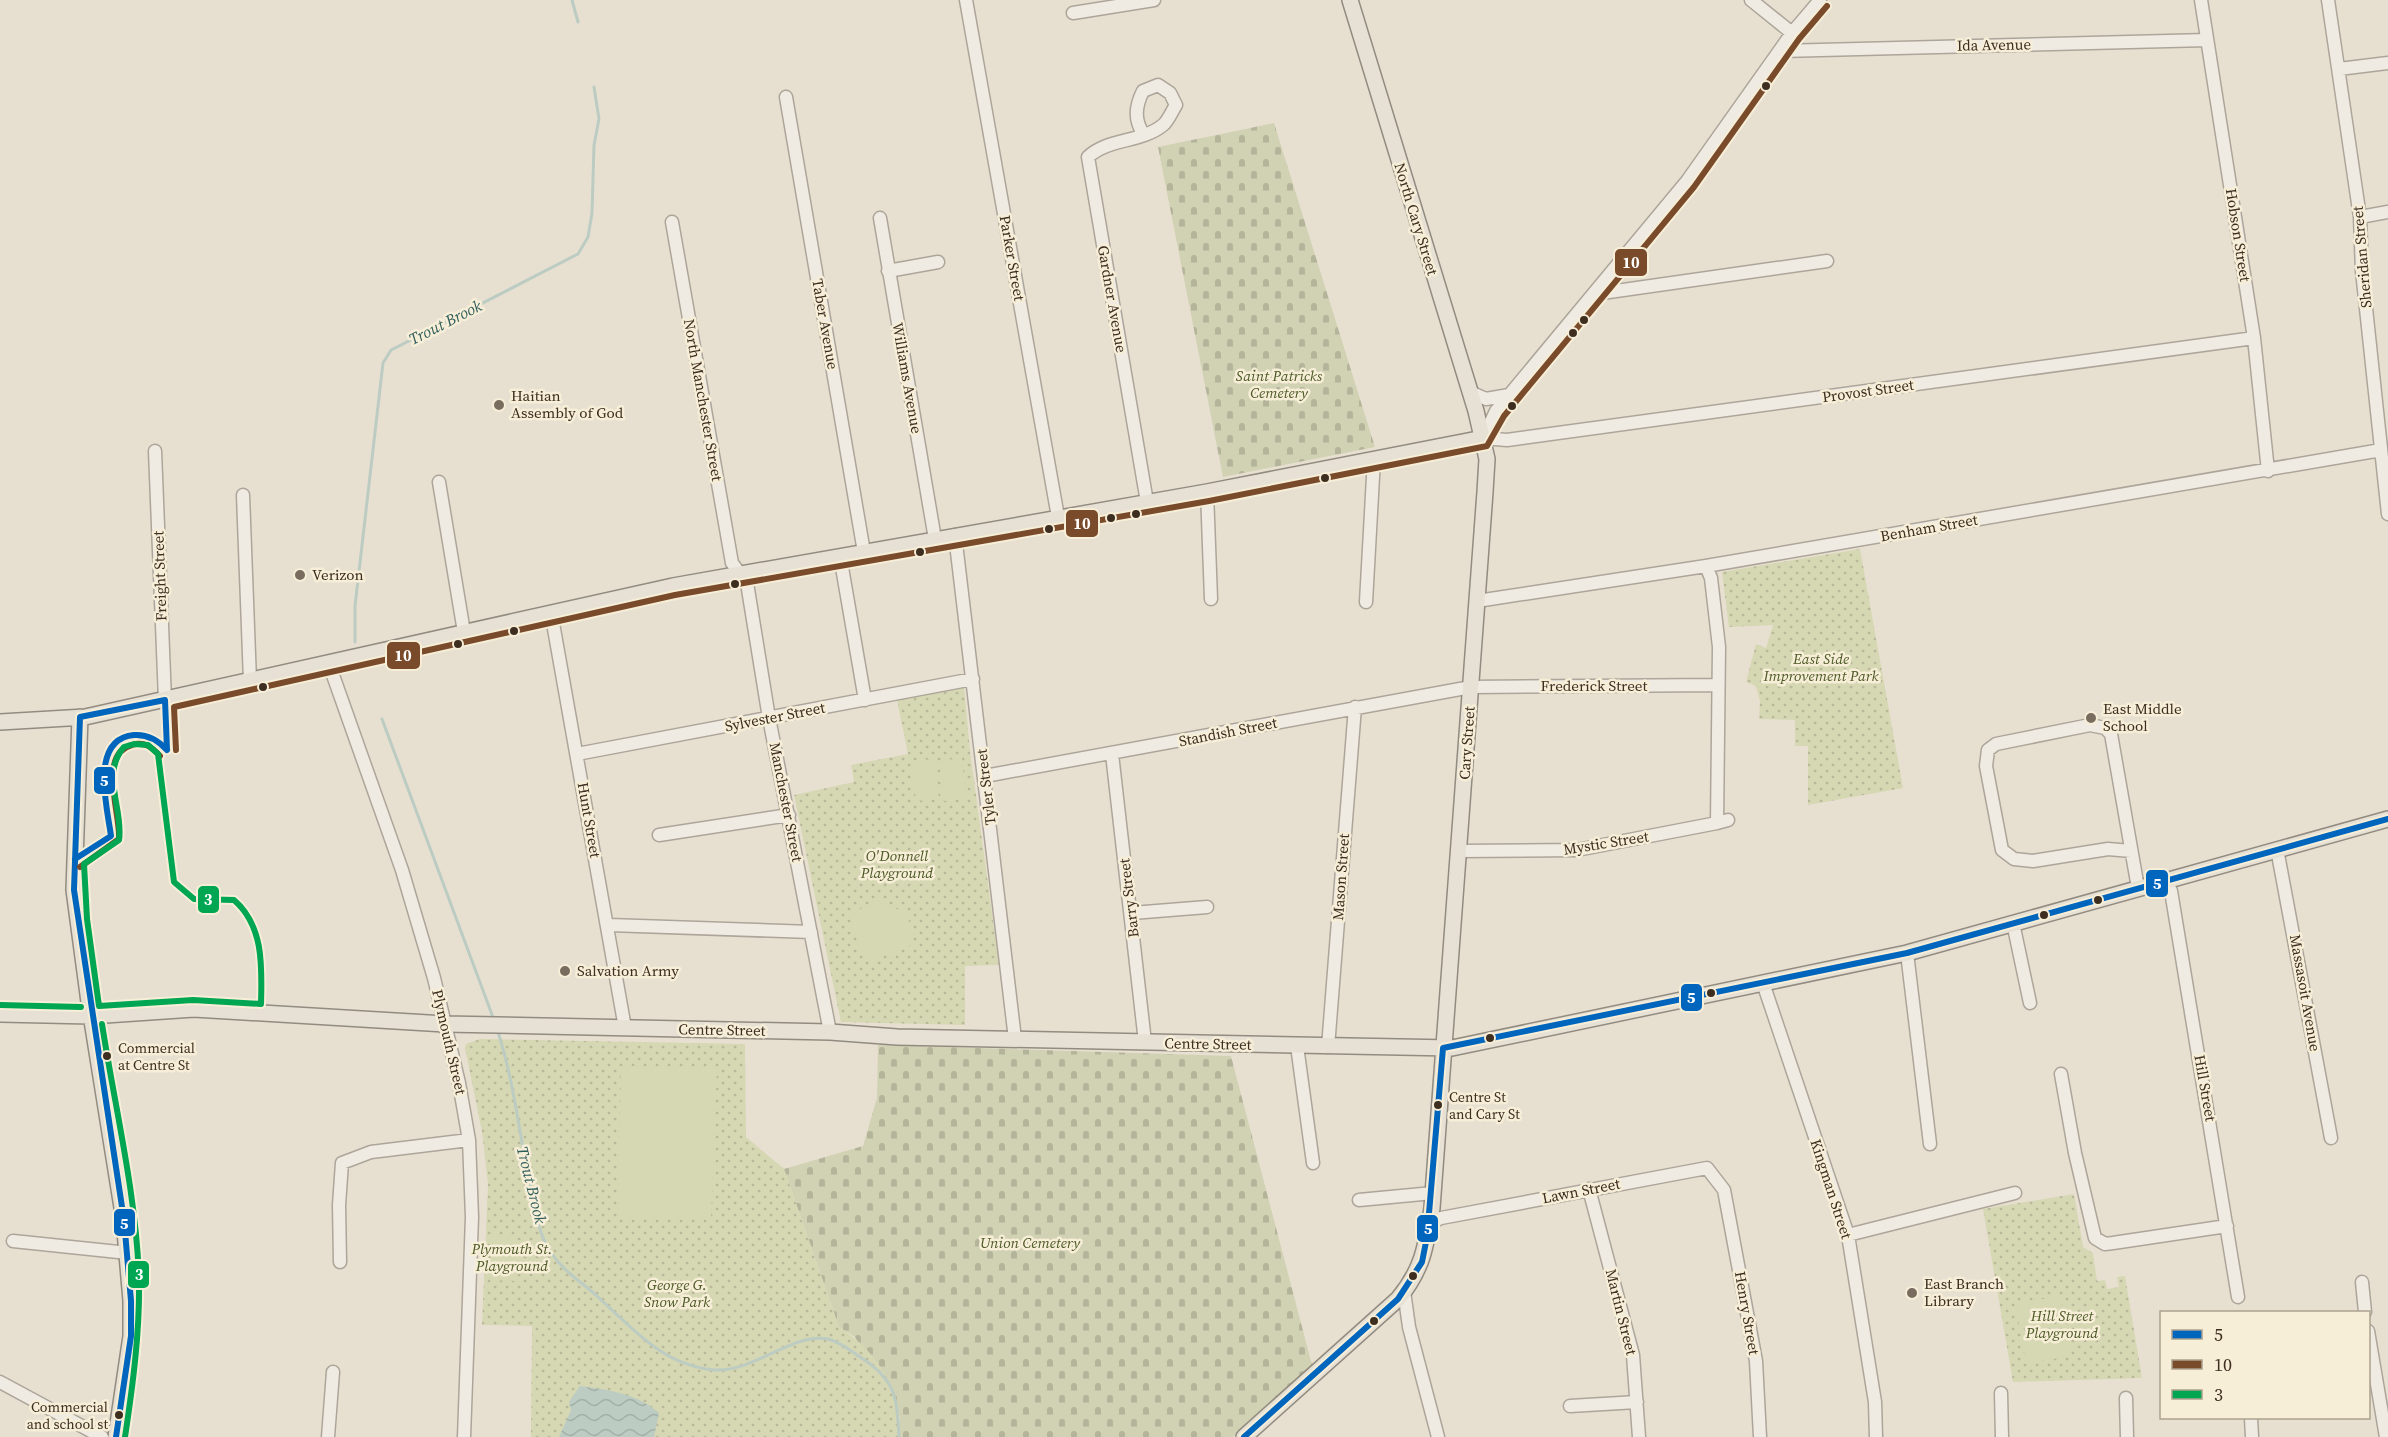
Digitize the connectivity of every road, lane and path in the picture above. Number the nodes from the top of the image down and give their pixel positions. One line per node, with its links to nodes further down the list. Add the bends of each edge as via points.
1 (966, 0): 37 (street, Parker Street)
2 (1154, 0): 8 (street)
3 (1350, 0): 25 (main road, North Cary Street)
4 (1751, 0): 9 (street)
5 (1820, 0): 9 (street)
6 (2201, 0): 10 (street, Hobson Street)
7 (2328, 0): 13 (street, Sheridan Street)
8 (1073, 13)
9 (1792, 33): 11 (street)
10 (2207, 40): 11 (street, Ida Avenue); 24 (street, Hobson Street)
11 (1781, 51): 23 (street, via 1687,181)
12 (2388, 63): 13 (street)
13 (2339, 69): 17 (street, Sheridan Street)
14 (786, 97): 40 (street, Taber Avenue)
15 (1144, 135): 35 (street, Gardner Avenue, via 1097,148 1088,157)
16 (2388, 212): 17 (street)
17 (2360, 217): 28 (street, Sheridan Street)
18 (879, 218): 22 (street, Williams Avenue)
19 (672, 222): 43 (street, North Manchester Street, via 732,562)
20 (1827, 261): 23 (street)
21 (938, 262): 22 (street)
22 (888, 271): 39 (street, Williams Avenue)
23 (1595, 294): 26 (street)
24 (2254, 338): 27 (street, Provost Street, via 1507,440); 31 (street, Hobson Street)
25 (1470, 392): 26 (street, via 1486,399); 27 (main road, North Cary Street)
26 (1509, 396): 27 (street)
27 (1482, 438): 30 (main road); 45 (main road, Cary Street, via 1487,469)
28 (2380, 450): 31 (street, Benham Street); 36 (street, Sheridan Street)
29 (155, 451): 54 (street, Freight Street)
30 (1374, 459): 33 (main road); 46 (street)
31 (2268, 471): 42 (street, Benham Street)
32 (439, 482): 48 (street)
33 (1207, 492): 35 (main road); 44 (street)
34 (243, 495): 51 (street)
35 (1147, 502): 37 (main road)
36 (2388, 514)
37 (1058, 517): 38 (main road)
38 (955, 535): 39 (main road); 50 (street, Tyler Street)
39 (935, 539): 40 (main road)
40 (864, 552): 41 (main road)
41 (840, 556): 43 (main road); 55 (street)
42 (1706, 566): 45 (street, Benham Street); 52 (street, via 1711,578 1719,647)
43 (740, 574): 47 (main road); 58 (street, Manchester Street, via 747,583)
44 (1211, 599)
45 (1477, 601): 53 (main road, Cary Street)
46 (1366, 602)
47 (551, 612): 48 (main road); 60 (street, Hunt Street)
48 (464, 632): 49 (main road)
49 (329, 664): 51 (main road); 81 (street, Plymouth Street, via 402,870)
50 (973, 679): 55 (street, Sylvester Street); 62 (street, Tyler Street)
51 (250, 681): 54 (main road)
52 (1717, 685): 53 (street, Frederick Street); 67 (street, Mystic Street, via 1722,821 1577,850)
53 (1471, 687): 56 (street, Standish Street); 67 (main road, Cary Street)
54 (165, 700): 57 (main road)
55 (865, 700): 58 (street, Sylvester Street)
56 (1355, 707): 61 (street, Standish Street); 87 (street, Mason Street)
57 (80, 717): 59 (main road); 80 (main road, via 74,890)
58 (769, 718): 60 (street, Sylvester Street); 63 (street, Manchester Street)
59 (0, 722)
60 (577, 754): 74 (street, Hunt Street)
61 (1112, 754): 62 (street, Standish Street); 72 (street, Barry Street)
62 (985, 776): 84 (street, Tyler Street)
63 (789, 815): 65 (street); 75 (street, Manchester Street)
64 (2388, 819): 66 (main road, Centre Street)
65 (660, 835)
66 (2277, 849): 69 (main road, Centre Street); 90 (street, Massasoit Avenue)
67 (1458, 851): 88 (main road, Cary Street)
68 (2131, 851): 68 (street, via 2112,734 2105,728 2090,725 1996,744 1988,750 1986,766 2002,850 2014,859 2033,861 2108,849); 70 (street)
69 (2166, 881): 70 (main road, Centre Street); 100 (street, Hill Street, via 2173,903)
70 (2138, 888): 73 (main road, Centre Street)
71 (1207, 907): 72 (street)
72 (1132, 913): 85 (street, Barry Street)
73 (2013, 923): 76 (main road, Centre Street); 78 (street)
74 (609, 926): 75 (street); 82 (street, Hunt Street)
75 (811, 932): 83 (street, Manchester Street)
76 (1906, 952): 77 (main road, Centre Street); 92 (street)
77 (1762, 983): 88 (main road, Centre Street); 101 (street, Kingman Street)
78 (2030, 1003)
79 (0, 1014): 80 (main road, Centre Street)
80 (91, 1016): 81 (main road, Centre Street, via 195,1009); 103 (main road)
81 (445, 1024): 82 (main road, Centre Street); 91 (street, Plymouth Street)
82 (626, 1028): 83 (main road, Centre Street)
83 (830, 1032): 84 (main road, Centre Street)
84 (1015, 1039): 85 (main road, Centre Street)
85 (1145, 1042): 86 (main road, Centre Street)
86 (1297, 1046): 87 (main road, Centre Street); 93 (street)
87 (1328, 1047): 88 (main road, Centre Street)
88 (1443, 1048): 96 (main road, Cary Street)
89 (2061, 1074): 100 (street, via 2095,1238 2105,1244)
90 (2331, 1138)
91 (468, 1140): 104 (street, via 371,1152 342,1163); 120 (street, Plymouth Street, via 472,1217)
92 (1930, 1144)
93 (1313, 1163)
94 (1589, 1189): 95 (street, Lawn Street, via 1707,1168); 99 (street, Lawn Street); 114 (street, Martin Street, via 1633,1355)
95 (1724, 1190): 124 (street, Henry Street, via 1756,1361)
96 (1433, 1193): 98 (street); 99 (main road, Cary Street)
97 (2015, 1193): 101 (street)
98 (1359, 1200)
99 (1430, 1222): 106 (main road, Cary Street, via 1422,1262)
100 (2227, 1226): 107 (street, Hill Street)
101 (1848, 1235): 125 (street, Kingman Street, via 1875,1402)
102 (13, 1241): 103 (street)
103 (128, 1253): 118 (main road, via 131,1336)
104 (339, 1262)
105 (2362, 1282): 108 (street)
106 (1404, 1292): 121 (main road, Cary Street); 122 (street, via 1409,1327)
107 (2238, 1297)
108 (2365, 1311)
109 (2370, 1343): 129 (street)
110 (333, 1372): 119 (street)
111 (0, 1382): 117 (street)
112 (2001, 1393): 126 (street)
113 (2126, 1398): 127 (street)
114 (1637, 1402): 115 (street); 123 (street, Martin Street)
115 (1570, 1406)
116 (2252, 1419): 128 (street)
117 (102, 1437)
118 (116, 1437)
119 (328, 1437)
120 (464, 1437)
121 (1244, 1437)
122 (1438, 1437)
123 (1639, 1437)
124 (1760, 1437)
125 (1876, 1437)
126 (2002, 1437)
127 (2127, 1437)
128 (2252, 1437)
129 (2386, 1437)

